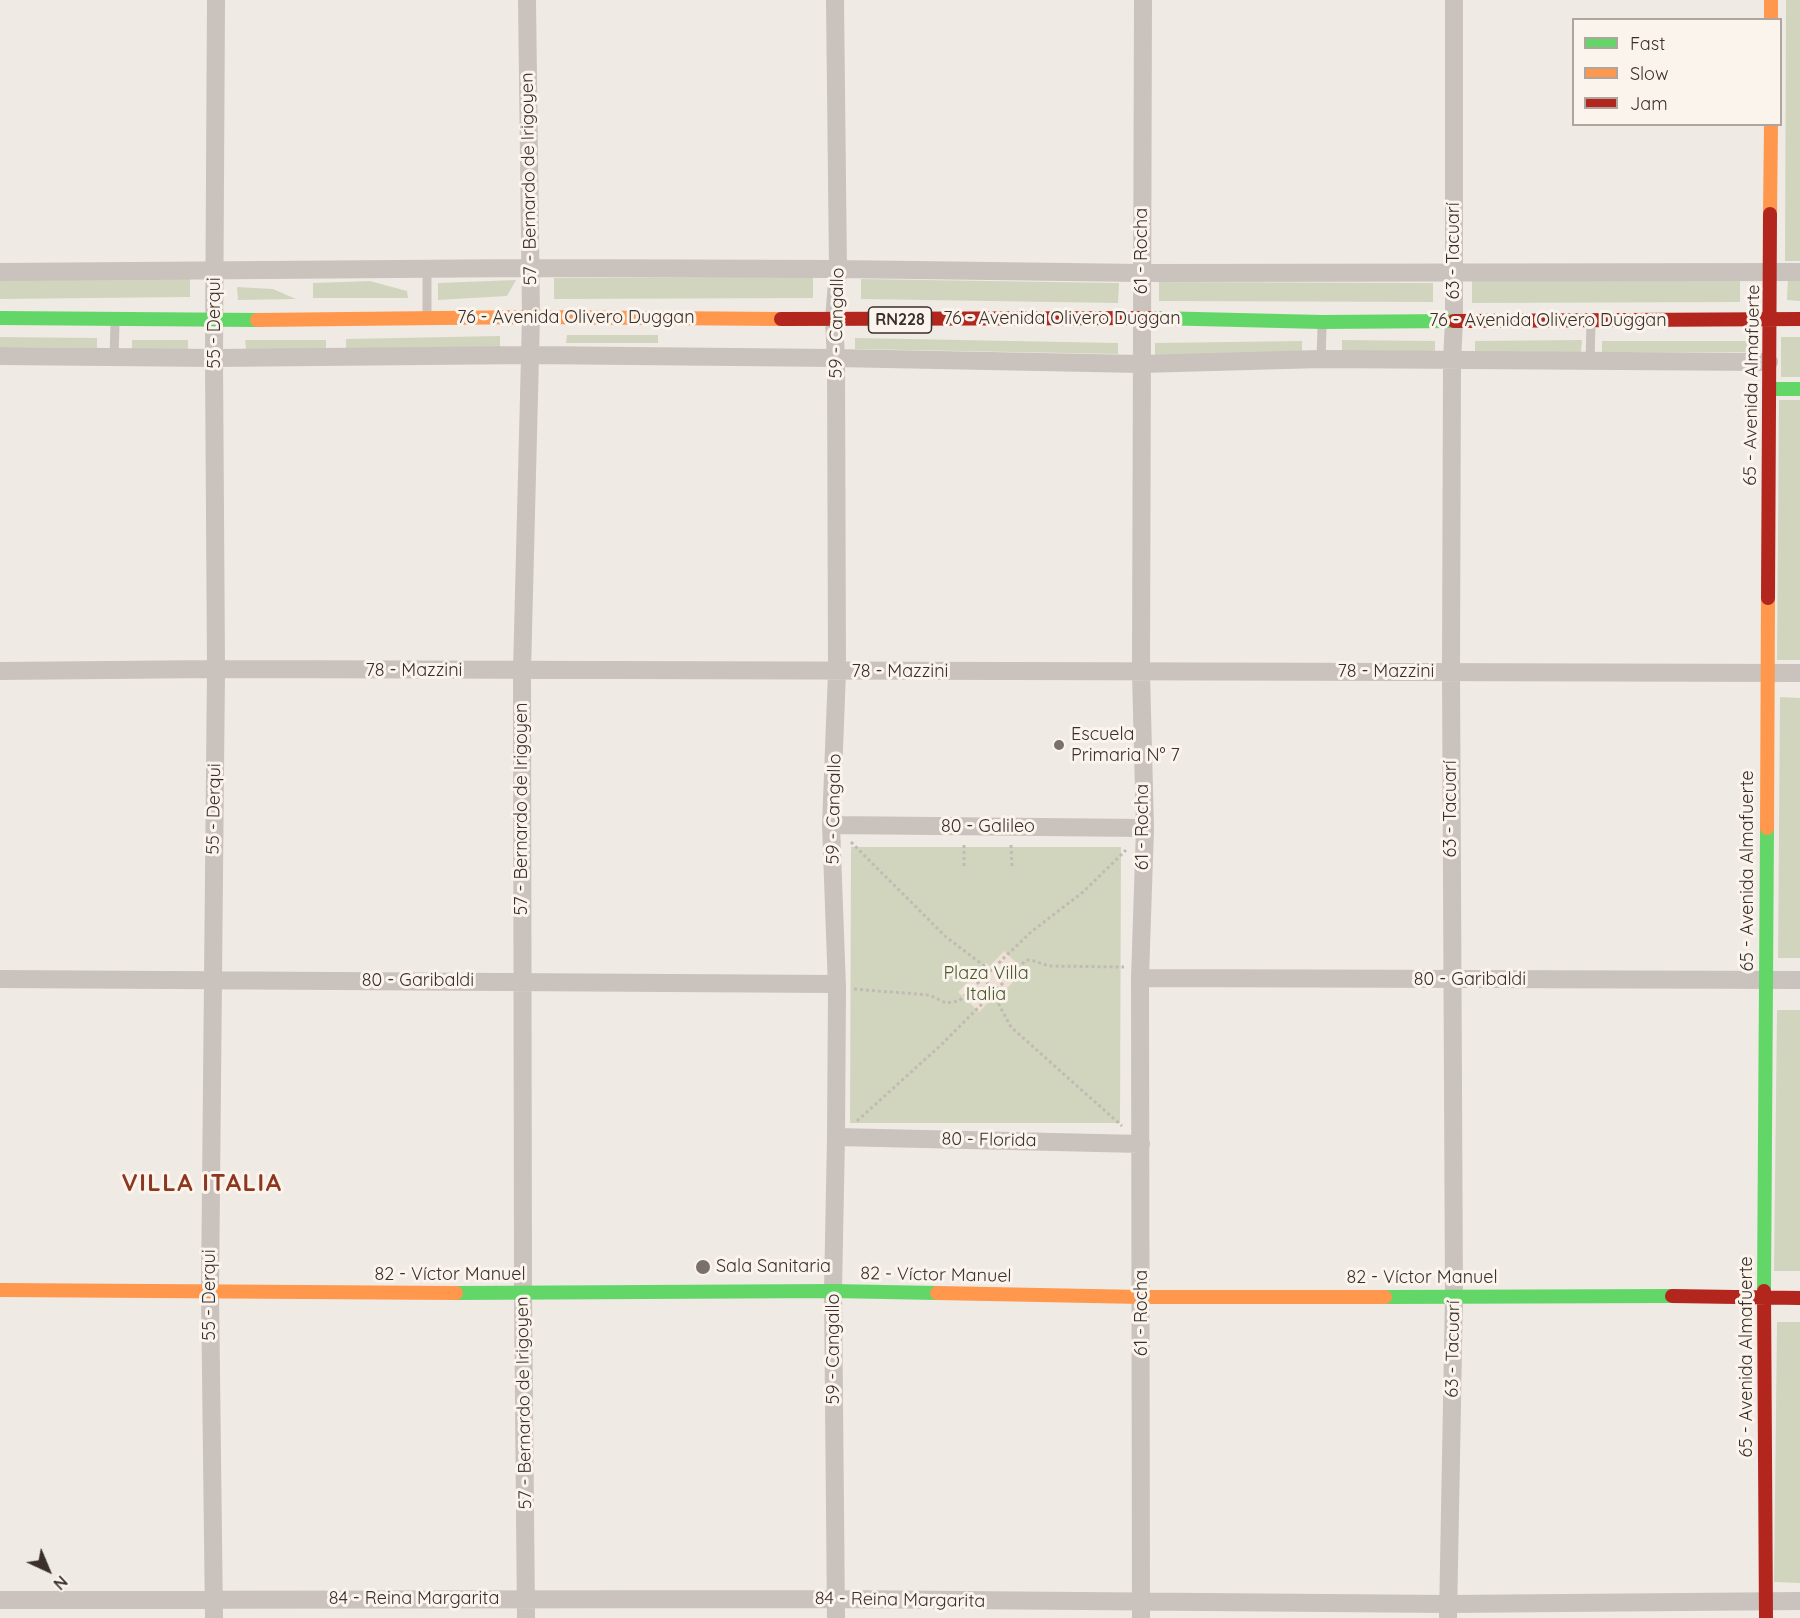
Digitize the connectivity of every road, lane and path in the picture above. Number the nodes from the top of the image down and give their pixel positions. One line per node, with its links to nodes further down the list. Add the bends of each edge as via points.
1 (216, 0): 11 (street, 55 - Derqui)
2 (527, 0): 10 (street, 57 - Bernardo de Irigoyen)
3 (835, 0): 12 (street, 59 - Cangallo)
4 (1143, 0): 16 (street, 61 - Rocha)
5 (1454, 0): 17 (street, 63 - Tacuarí)
6 (1771, 0): 7 (main road)
7 (1771, 18)
8 (1771, 126): 13 (main road, 65 - Avenida Almafuerte)
9 (427, 268): 10 (street); 11 (street); 20 (lane)
10 (530, 268): 12 (street); 18 (street, 57 - Bernardo de Irigoyen)
11 (215, 269): 14 (street); 25 (street, 55 - Derqui)
12 (838, 269): 16 (street); 26 (street, 59 - Cangallo)
13 (1771, 271): 15 (street); 17 (street); 22 (main road, 65 - Avenida Almafuerte)
14 (0, 272)
15 (1800, 272)
16 (1141, 273): 17 (street); 21 (street, 61 - Rocha)
17 (1453, 273): 28 (street, 63 - Tacuarí)
18 (531, 317): 20 (main road, 76 - Avenida Olivero Duggan / RN228); 26 (main road, 76 - Avenida Olivero Duggan / RN228); 30 (street, 57 - Bernardo de Irigoyen)
19 (0, 318): 23 (main road, 76 - Avenida Olivero Duggan / RN228)
20 (427, 318): 25 (main road, 76 - Avenida Olivero Duggan / RN228)
21 (1141, 318): 26 (main road, 76 - Avenida Olivero Duggan / RN228); 27 (main road, 76 - Avenida Olivero Duggan / RN228); 39 (street, 61 - Rocha)
22 (1771, 318): 24 (main road, 76 - Avenida Olivero Duggan / RN228); 29 (main road, 76 - Avenida Olivero Duggan / RN228); 38 (main road, 65 - Avenida Almafuerte)
23 (115, 319): 25 (main road, 76 - Avenida Olivero Duggan / RN228); 32 (lane)
24 (1800, 319)
25 (216, 320): 33 (street, 55 - Derqui)
26 (834, 320): 34 (street, 59 - Cangallo)
27 (1322, 322): 28 (main road, 76 - Avenida Olivero Duggan / RN228); 35 (lane)
28 (1454, 322): 29 (main road, 76 - Avenida Olivero Duggan / RN228); 36 (street, 63 - Tacuarí)
29 (1591, 322): 37 (lane)
30 (530, 355): 33 (street, 76 - Avenida Olivero Duggan); 34 (street, 76 - Avenida Olivero Duggan); 44 (street, 57 - Bernardo de Irigoyen)
31 (0, 356): 32 (street, 76 - Avenida Olivero Duggan)
32 (114, 357): 33 (street, 76 - Avenida Olivero Duggan)
33 (214, 358): 42 (street, 55 - Derqui)
34 (836, 358): 39 (street, 76 - Avenida Olivero Duggan); 46 (street, 59 - Cangallo)
35 (1321, 359): 36 (street, 76 - Avenida Olivero Duggan); 39 (street, 76 - Avenida Olivero Duggan)
36 (1452, 360): 37 (street, 76 - Avenida Olivero Duggan); 45 (street, 63 - Tacuarí)
37 (1590, 362): 38 (street, 76 - Avenida Olivero Duggan)
38 (1769, 362): 40 (main road, 65 - Avenida Almafuerte)
39 (1140, 364): 47 (street, 61 - Rocha)
40 (1769, 389): 41 (main road); 48 (main road, 65 - Avenida Almafuerte)
41 (1800, 389)
42 (216, 669): 43 (street, 78 - Mazzini); 44 (street, 78 - Mazzini); 62 (street, 55 - Derqui)
43 (0, 671)
44 (522, 671): 46 (street, 78 - Mazzini); 63 (street, 57 - Bernardo de Irigoyen)
45 (1451, 671): 47 (street, 78 - Mazzini); 48 (street, 78 - Mazzini); 60 (street, 63 - Tacuarí)
46 (837, 672): 47 (street, 78 - Mazzini); 50 (street, 59 - Cangallo)
47 (1141, 673): 53 (street, 61 - Rocha)
48 (1767, 673): 49 (street, 78 - Mazzini); 64 (main road, 65 - Avenida Almafuerte)
49 (1800, 673)
50 (831, 825): 51 (street, 80 - Galileo); 56 (path, via 946,937); 65 (street, 59 - Cangallo)
51 (964, 826): 52 (street, 80 - Galileo); 54 (path)
52 (1011, 827): 53 (street, 80 - Galileo); 55 (path)
53 (1145, 828): 56 (path, via 1083,892 1031,932); 57 (street, 61 - Rocha)
54 (964, 866)
55 (1012, 867)
56 (991, 971): 58 (path)
57 (1141, 973): 60 (street, 80 - Garibaldi); 66 (path, via 1049,966 1026,960); 68 (street, 61 - Rocha)
58 (984, 977): 65 (path, via 951,1003 929,995); 66 (path)
59 (0, 979): 62 (street, 80 - Garibaldi)
60 (1452, 980): 64 (street, 80 - Garibaldi); 73 (street, 63 - Tacuarí)
61 (1800, 980): 64 (street, 80 - Garibaldi)
62 (212, 981): 63 (street, 80 - Garibaldi); 70 (street, 55 - Derqui)
63 (522, 981): 65 (street, 80 - Garibaldi); 72 (street, 57 - Bernardo de Irigoyen)
64 (1766, 981): 74 (main road, 65 - Avenida Almafuerte)
65 (837, 986): 67 (street, 59 - Cangallo)
66 (993, 993): 67 (path); 68 (path, via 1011,1027)
67 (838, 1137): 68 (street, 80 - Florida); 71 (street, 59 - Cangallo)
68 (1141, 1144): 75 (street, 61 - Rocha)
69 (0, 1290): 70 (main road, 82 - Víctor Manuel)
70 (210, 1291): 72 (main road, 82 - Víctor Manuel); 81 (street, 55 - Derqui)
71 (833, 1291): 72 (main road, 82 - Víctor Manuel); 75 (main road, 82 - Víctor Manuel); 78 (street, 59 - Cangallo)
72 (523, 1294): 77 (street, 57 - Bernardo de Irigoyen)
73 (1454, 1296): 74 (main road, 82 - Víctor Manuel); 75 (main road, 82 - Víctor Manuel); 84 (street, 63 - Tacuarí)
74 (1764, 1296): 76 (main road, 82 - Víctor Manuel); 83 (main road, 65 - Avenida Almafuerte)
75 (1142, 1297): 82 (street, 61 - Rocha)
76 (1800, 1298)
77 (526, 1599): 78 (street, 84 - Reina Margarita); 81 (street, 84 - Reina Margarita); 85 (street, 57 - Bernardo de Irigoyen)
78 (836, 1599): 82 (street, 84 - Reina Margarita); 86 (street, 59 - Cangallo)
79 (0, 1600): 81 (street, 84 - Reina Margarita)
80 (1800, 1601): 83 (street, 84 - Reina Margarita)
81 (214, 1609)
82 (1142, 1610): 84 (street, 84 - Reina Margarita)
83 (1766, 1610): 84 (street, 84 - Reina Margarita)
84 (1448, 1611)
85 (526, 1618)
86 (836, 1618)

